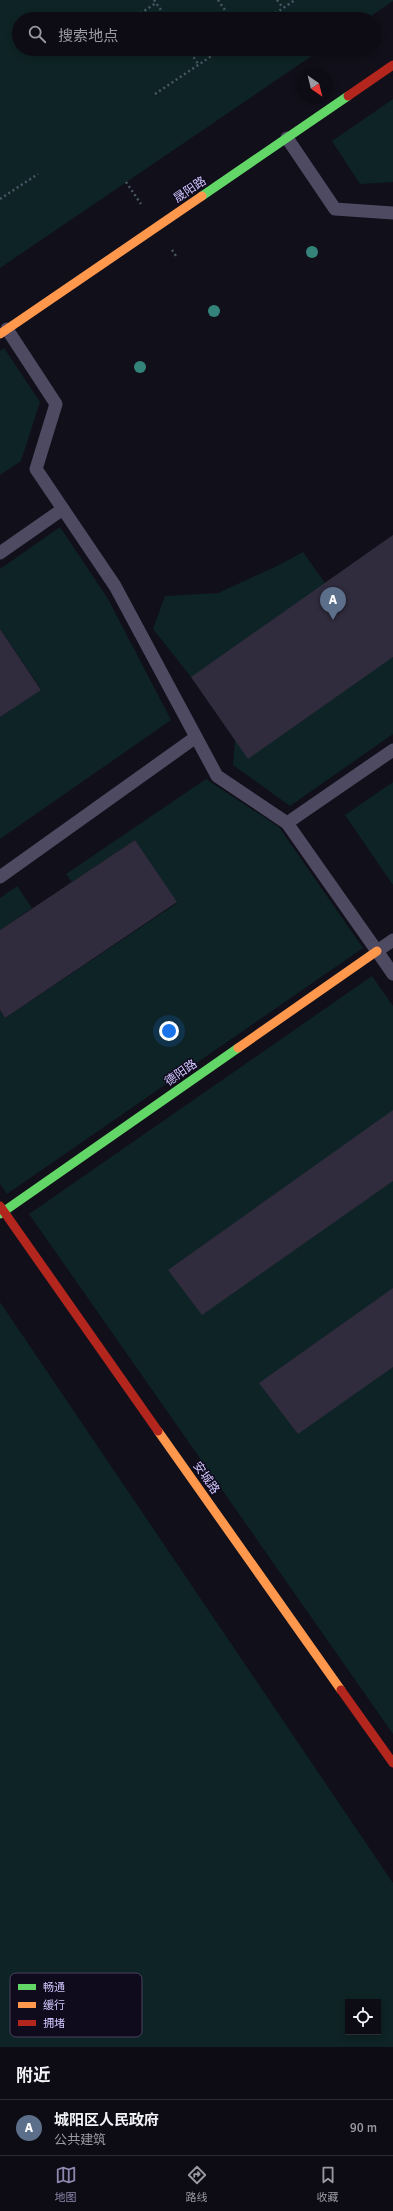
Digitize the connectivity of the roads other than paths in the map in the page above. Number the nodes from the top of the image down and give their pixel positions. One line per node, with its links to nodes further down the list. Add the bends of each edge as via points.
1 (393, 65): 2 (street, 晟阳路)
2 (287, 138): 3 (lane, via 334,209); 4 (street, 晟阳路)
3 (393, 213)
4 (3, 332): 5 (lane, via 56,404 36,469)
5 (63, 509): 6 (lane); 7 (lane, via 116,586)
6 (0, 553)
7 (196, 737): 9 (lane, via 217,776); 10 (lane)
8 (393, 750): 9 (lane)
9 (287, 823): 12 (lane)
10 (0, 877)
11 (393, 940): 12 (lane)
12 (376, 951): 13 (lane); 14 (street, 德阳路)
13 (393, 974)
14 (1, 1211): 15 (street, 安城路)
15 (393, 1763)

